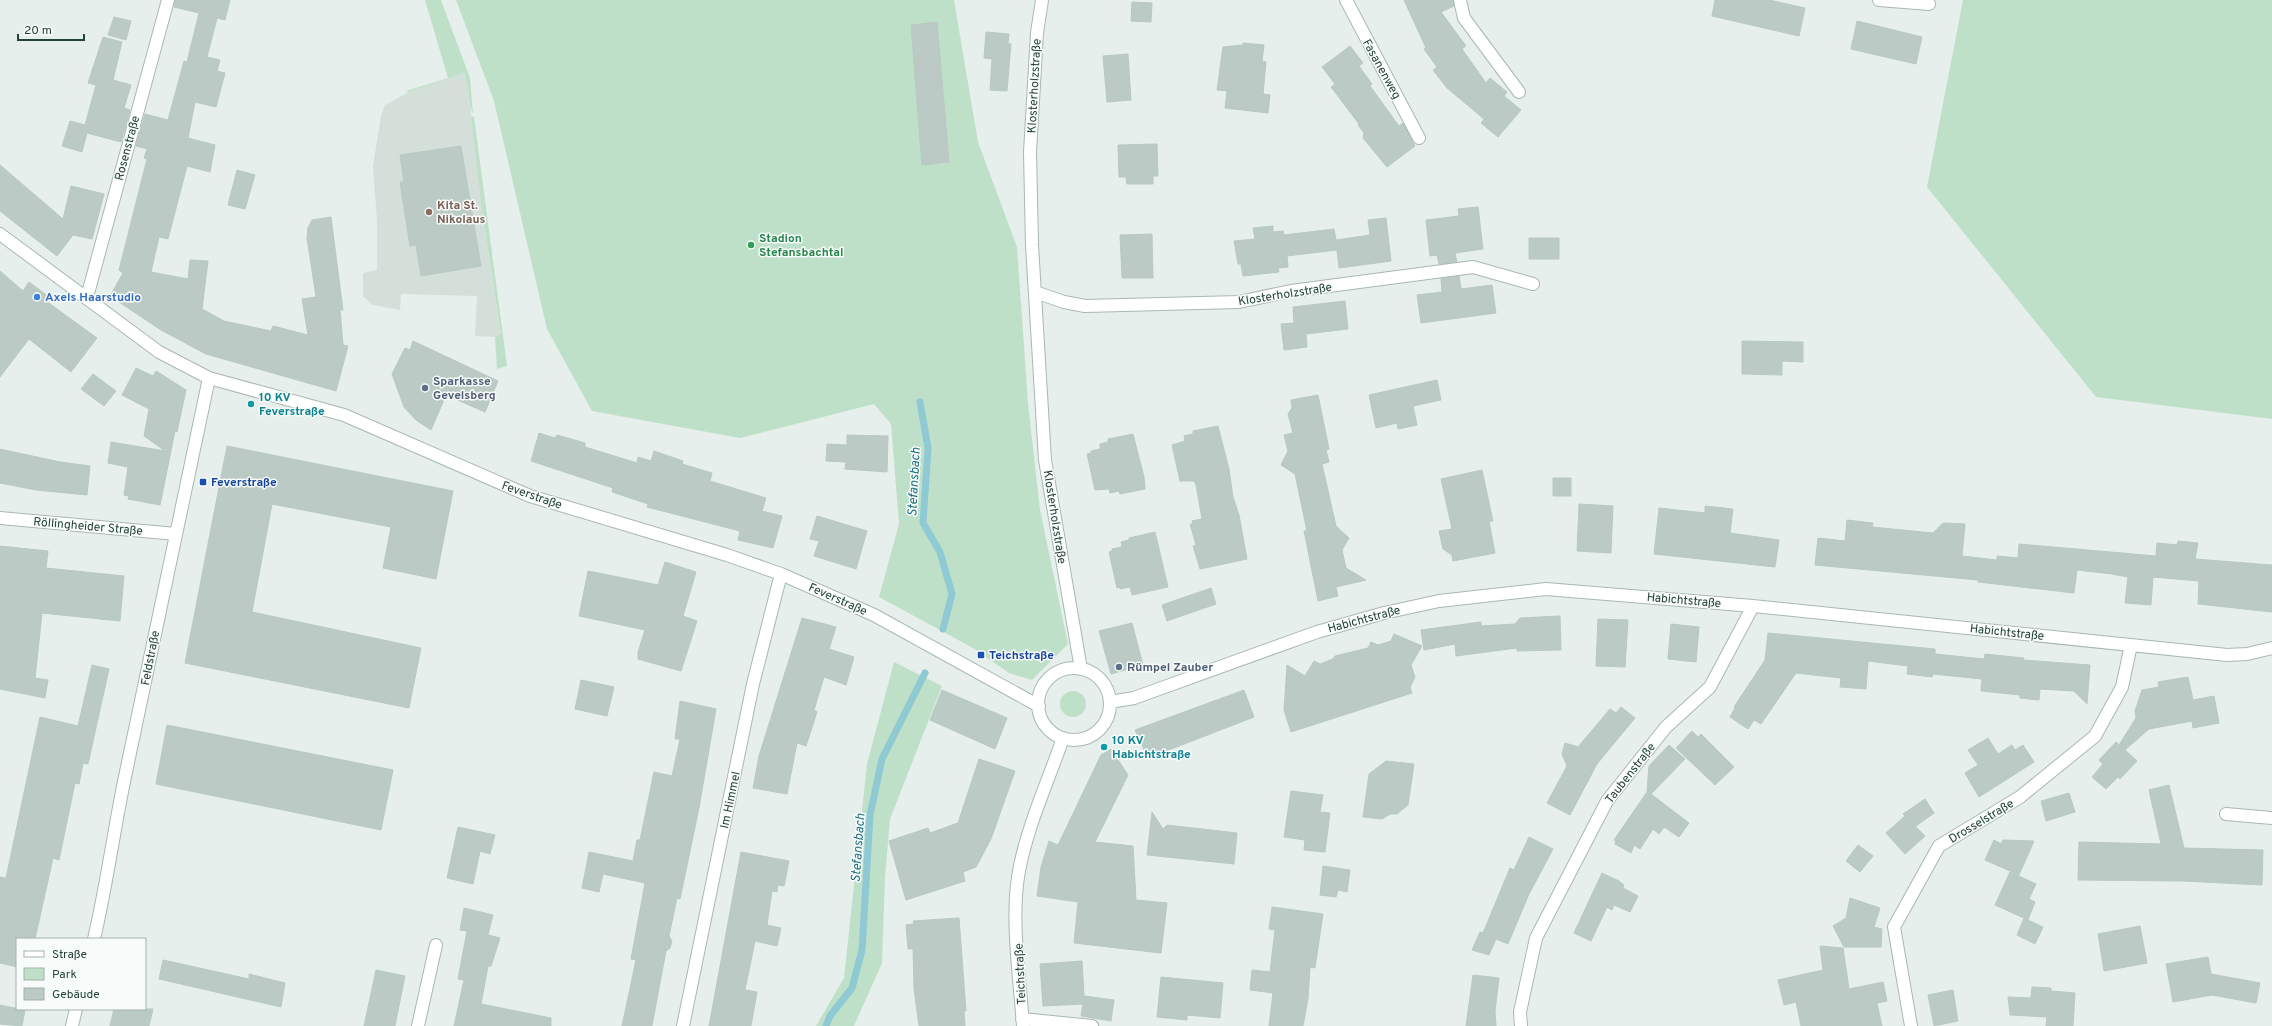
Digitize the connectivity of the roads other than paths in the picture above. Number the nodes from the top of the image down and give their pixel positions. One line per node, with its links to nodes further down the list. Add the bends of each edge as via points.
1 (168, 0): 12 (street, Rosenstraße)
2 (1042, 0): 11 (street, Klosterholzstraße, via 1037,33 1030,152)
3 (1346, 0): 8 (street, Fasanenweg)
4 (1460, 0): 7 (street, via 1464,18)
5 (1879, 0): 6 (street)
6 (1929, 4)
7 (1519, 92)
8 (1419, 138)
9 (0, 234): 12 (street, Feverstraße)
10 (1533, 284): 11 (street, Klosterholzstraße, via 1473,267 1291,291 1239,302 1085,306)
11 (1035, 292): 20 (street, Klosterholzstraße, via 1045,460)
12 (87, 297): 13 (street, Feverstraße, via 160,352)
13 (209, 378): 15 (street, Feldstraße); 16 (street, Feverstraße, via 344,415 524,494 727,555)
14 (0, 518): 15 (street, Röllingheider Straße)
15 (176, 534): 26 (street, Feldstraße)
16 (781, 574): 22 (street, Feverstraße, via 874,615); 32 (street, Im Himmel, via 754,684)
17 (1752, 606): 18 (street, Habichtstraße); 21 (street, Habichtstraße, via 1546,589 1438,601 1317,632 1134,698); 34 (street, Taubenstraße, via 1710,686 1666,727 1607,801 1536,938 1520,1012)
18 (2131, 645): 19 (street, Habichtstraße, via 2227,655 2247,654); 35 (street, Drosselstraße, via 2122,687 2095,736 2020,797 1939,846 1894,927)
19 (2272, 648)
20 (1081, 669): 21 (street, via 1094,674 1102,682); 22 (street, via 1068,669 1051,678 1040,693)
21 (1110, 702): 23 (street, via 1106,721 1098,731 1088,738)
22 (1038, 706): 23 (street, via 1042,721 1051,732)
23 (1063, 738): 29 (street, Teichstraße, via 1023,855 1018,878 1016,915)
24 (2226, 814): 25 (street)
25 (2272, 818)
26 (94, 938)
27 (436, 945): 31 (street)
28 (76, 1010): 30 (street)
29 (1022, 1023): 33 (street)
30 (72, 1026)
31 (418, 1026)
32 (683, 1026)
33 (1092, 1026)
34 (1521, 1026)
35 (1911, 1026)

